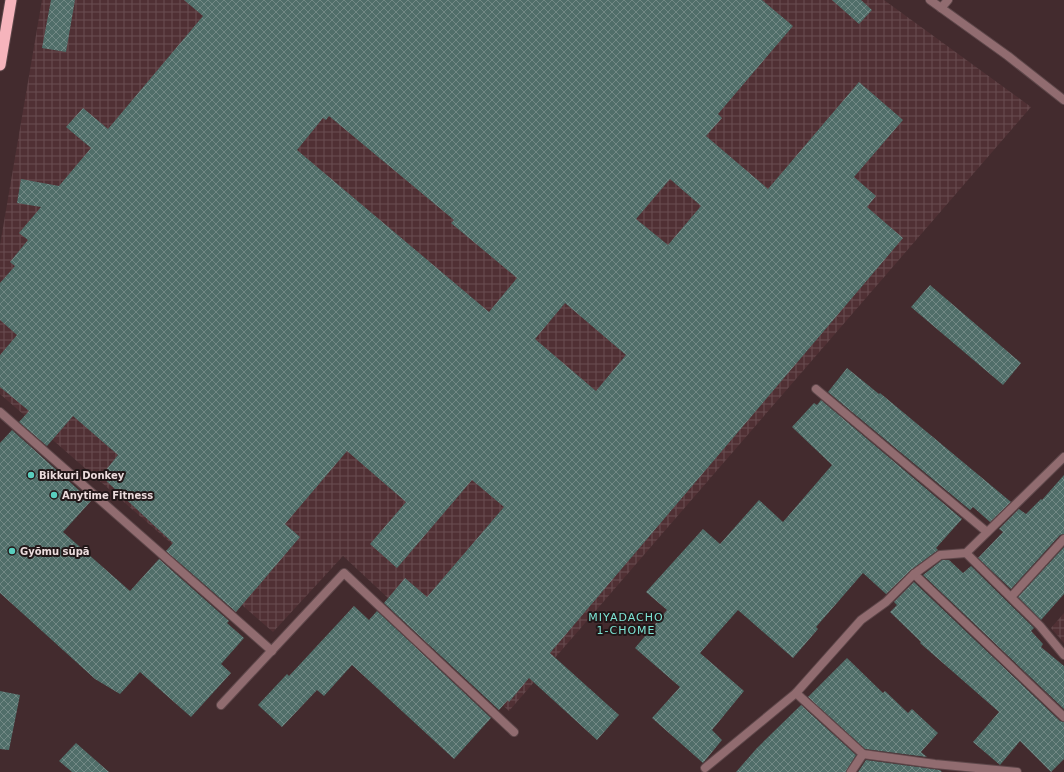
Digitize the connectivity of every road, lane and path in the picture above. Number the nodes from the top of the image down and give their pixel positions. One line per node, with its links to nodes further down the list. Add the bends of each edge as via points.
1 (11, 0): 5 (highway)
2 (930, 0): 4 (street)
3 (948, 0): 4 (street)
4 (940, 8): 6 (street)
5 (0, 65)
6 (1064, 100)
7 (816, 389): 10 (street)
8 (0, 412): 15 (street)
9 (1064, 457): 10 (street)
10 (987, 532): 12 (street)
11 (1064, 539): 14 (street)
12 (966, 553): 13 (street, via 940,555); 14 (street)
13 (914, 574): 17 (street, via 886,602 861,620); 19 (street)
14 (1010, 597): 16 (street, via 1040,626)
15 (272, 651): 18 (street); 20 (street, via 344,573)
16 (1064, 655)
17 (796, 693): 21 (street); 22 (street)
18 (221, 705)
19 (1064, 717)
20 (514, 732)
21 (863, 754): 23 (street); 24 (street)
22 (705, 768)
23 (851, 772)
24 (1017, 772)

